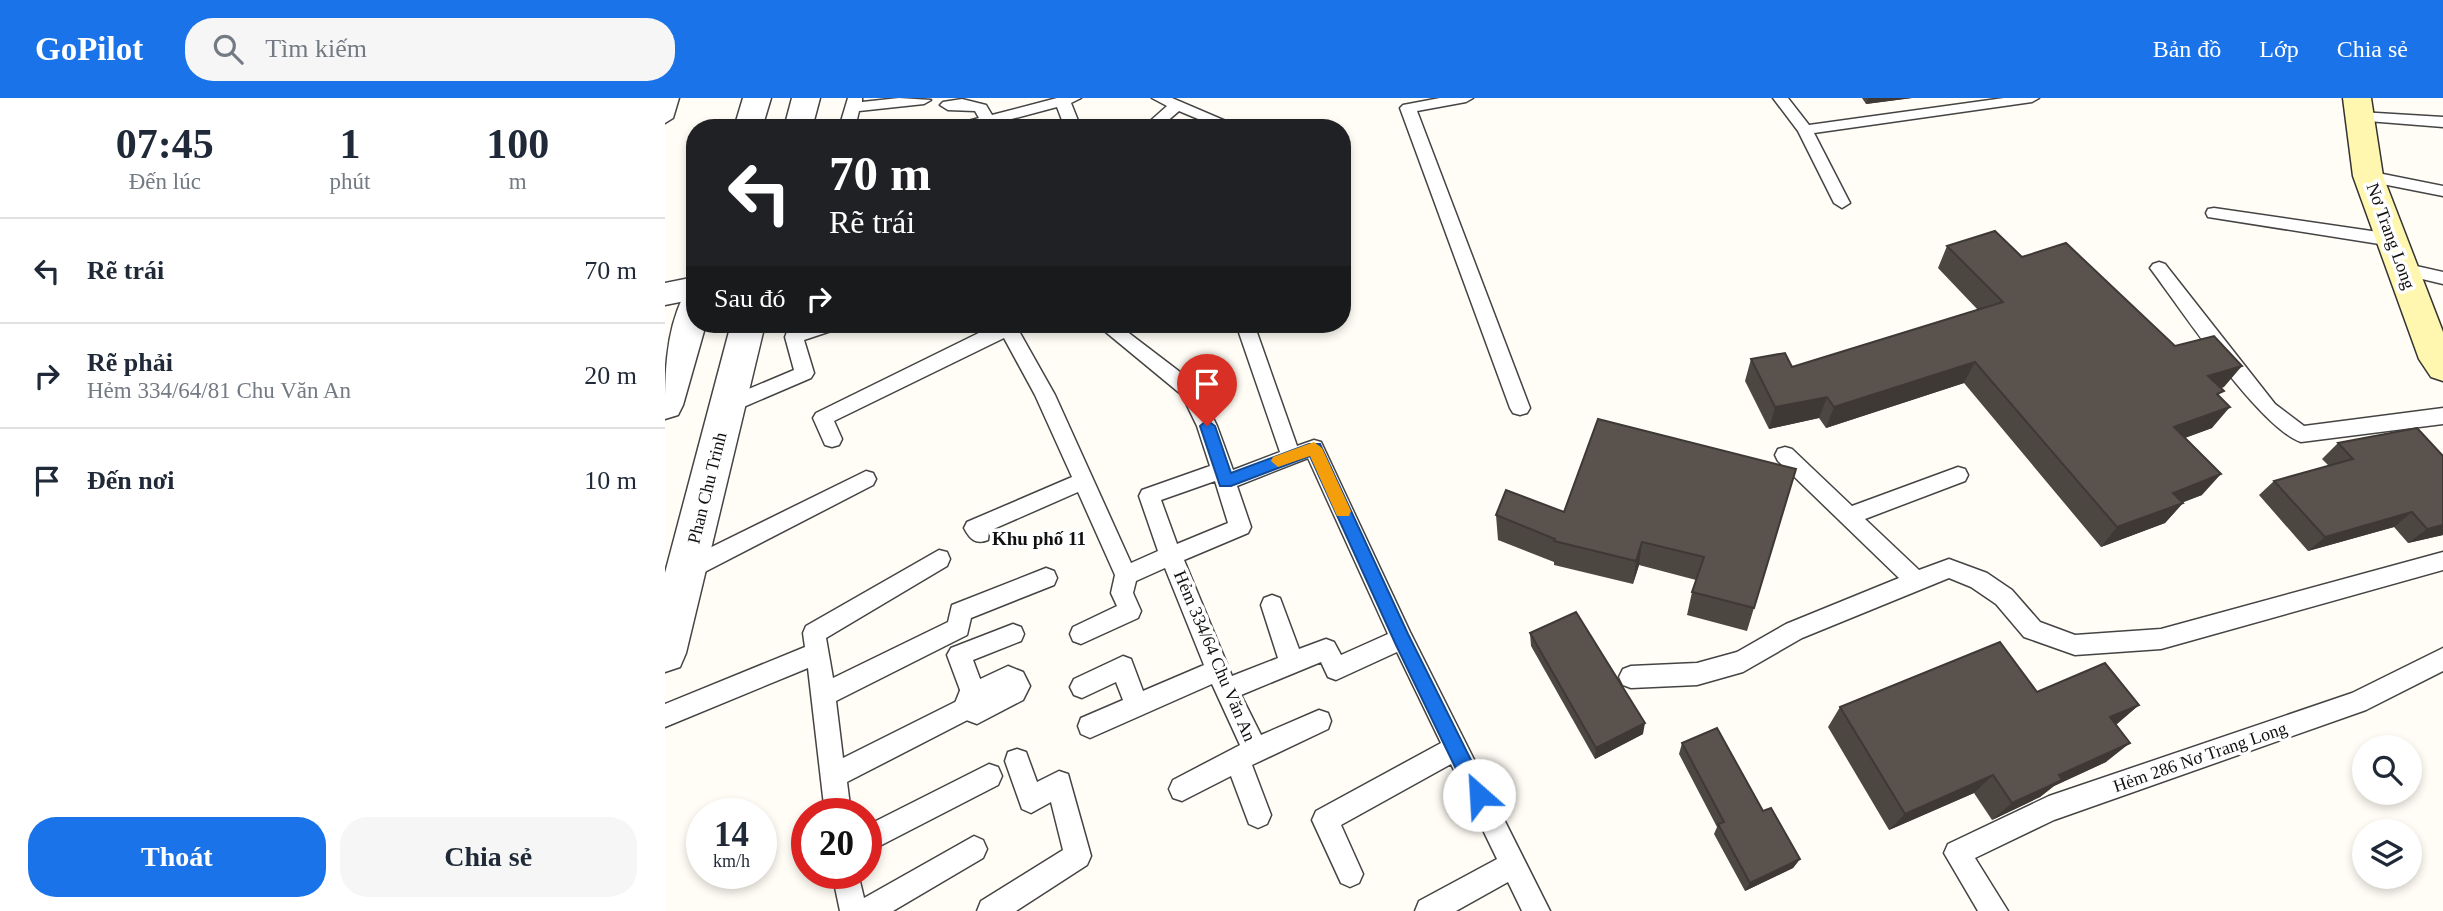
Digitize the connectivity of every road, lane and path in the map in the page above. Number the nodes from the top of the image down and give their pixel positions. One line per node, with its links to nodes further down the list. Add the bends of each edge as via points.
1 (672, 98): 16 (lane)
2 (757, 98): 17 (street)
3 (806, 98): 18 (street)
4 (994, 98): 21 (lane)
5 (1159, 98): 14 (lane)
6 (1466, 98): 48 (lane, via 1408,108)
7 (1780, 98): 27 (lane)
8 (2032, 98): 27 (lane)
9 (924, 100): 11 (lane)
10 (1068, 100): 12 (lane); 23 (lane)
11 (854, 102): 19 (lane)
12 (1040, 102): 22 (lane)
13 (947, 105): 20 (lane, via 981,108)
14 (1178, 105): 24 (lane); 25 (lane)
15 (2359, 108): 26 (lane); 28 (main road, Nơ Trang Long)
16 (665, 118)
17 (751, 119)
18 (800, 119)
19 (849, 119)
20 (986, 119)
21 (1004, 119)
22 (1010, 119)
23 (1071, 119)
24 (1161, 119)
25 (1212, 119)
26 (2443, 122)
27 (1805, 130): 30 (lane)
28 (2368, 176): 29 (lane); 32 (main road, Nơ Trang Long)
29 (2443, 191)
30 (1842, 203)
31 (2214, 213): 32 (lane)
32 (2392, 240): 34 (main road, Nơ Trang Long)
33 (2159, 268): 49 (lane, via 2268,409 2301,434)
34 (2403, 269): 35 (lane); 45 (main road, Nơ Trang Long)
35 (2443, 278)
36 (686, 290): 37 (street)
37 (665, 294)
38 (687, 333): 46 (street)
39 (746, 333): 47 (street, Phan Chu Trinh)
40 (803, 333): 47 (lane, via 794,337 804,373)
41 (993, 333): 50 (lane, via 823,418)
42 (1011, 333): 56 (lane)
43 (1117, 333): 54 (lane, via 1190,390)
44 (1248, 333): 52 (lane)
45 (2443, 368)
46 (665, 405)
47 (727, 406): 62 (street, Phan Chu Trinh)
48 (1520, 408)
49 (2443, 416)
50 (832, 439)
51 (1785, 455): 57 (lane)
52 (1291, 456): 54 (lane); 69 (lane, via 1314,448)
53 (1958, 475): 57 (lane)
54 (1224, 476): 59 (lane, via 1240,527); 59 (lane, via 1149,496)
55 (866, 479): 62 (lane)
56 (1084, 481): 58 (lane, via 975,527); 63 (lane)
57 (1849, 516): 65 (lane)
58 (980, 534)
59 (1171, 556): 63 (lane, Hẻm 334/64 Chu Văn An); 75 (lane, Hẻm 334/64 Chu Văn An)
60 (939, 559): 71 (lane, via 814,633)
61 (2443, 561): 65 (lane, via 2161,639 2075,645 2032,630 2004,597 1979,580 1949,568)
62 (685, 571): 70 (street, Phan Chu Trinh)
63 (1126, 575): 68 (lane, via 1122,593 1130,611)
64 (1046, 578): 77 (lane, via 960,612 959,628)
65 (1916, 581): 74 (lane, via 1794,631 1743,661 1697,674)
66 (1272, 605): 73 (lane)
67 (1013, 634): 85 (lane, via 959,655 992,694)
68 (1081, 634)
69 (1402, 639): 73 (lane, via 1336,669 1327,649); 82 (lane)
70 (665, 653)
71 (818, 653): 77 (lane); 79 (lane)
72 (2443, 659): 100 (lane, Hẻm 286 Nơ Trang Long, via 2358,702 2049,809 1957,853)
73 (1292, 663): 75 (lane)
74 (1631, 677)
75 (1222, 680): 78 (lane); 83 (lane, Hẻm 334/64 Chu Văn An)
76 (1082, 687): 78 (lane, via 1123,667)
77 (823, 695): 85 (lane)
78 (1136, 704): 81 (lane)
79 (665, 716)
80 (1319, 721): 83 (lane)
81 (1090, 726)
82 (1456, 748): 92 (lane); 93 (lane, via 1325,820)
83 (1246, 755): 87 (lane, Hẻm 334/64 Chu Văn An); 89 (lane)
84 (1017, 761): 97 (lane, via 1031,800 1059,783 1078,856)
85 (834, 776): 88 (lane)
86 (989, 776): 90 (lane)
87 (1182, 789)
88 (836, 798)
89 (1258, 815)
90 (882, 832)
91 (974, 849): 96 (lane)
92 (1513, 864): 98 (lane); 99 (lane)
93 (1350, 874)
94 (849, 889): 95 (lane)
95 (854, 911)
96 (867, 911)
97 (991, 911)
98 (1429, 911)
99 (1536, 911)
100 (1994, 911)

